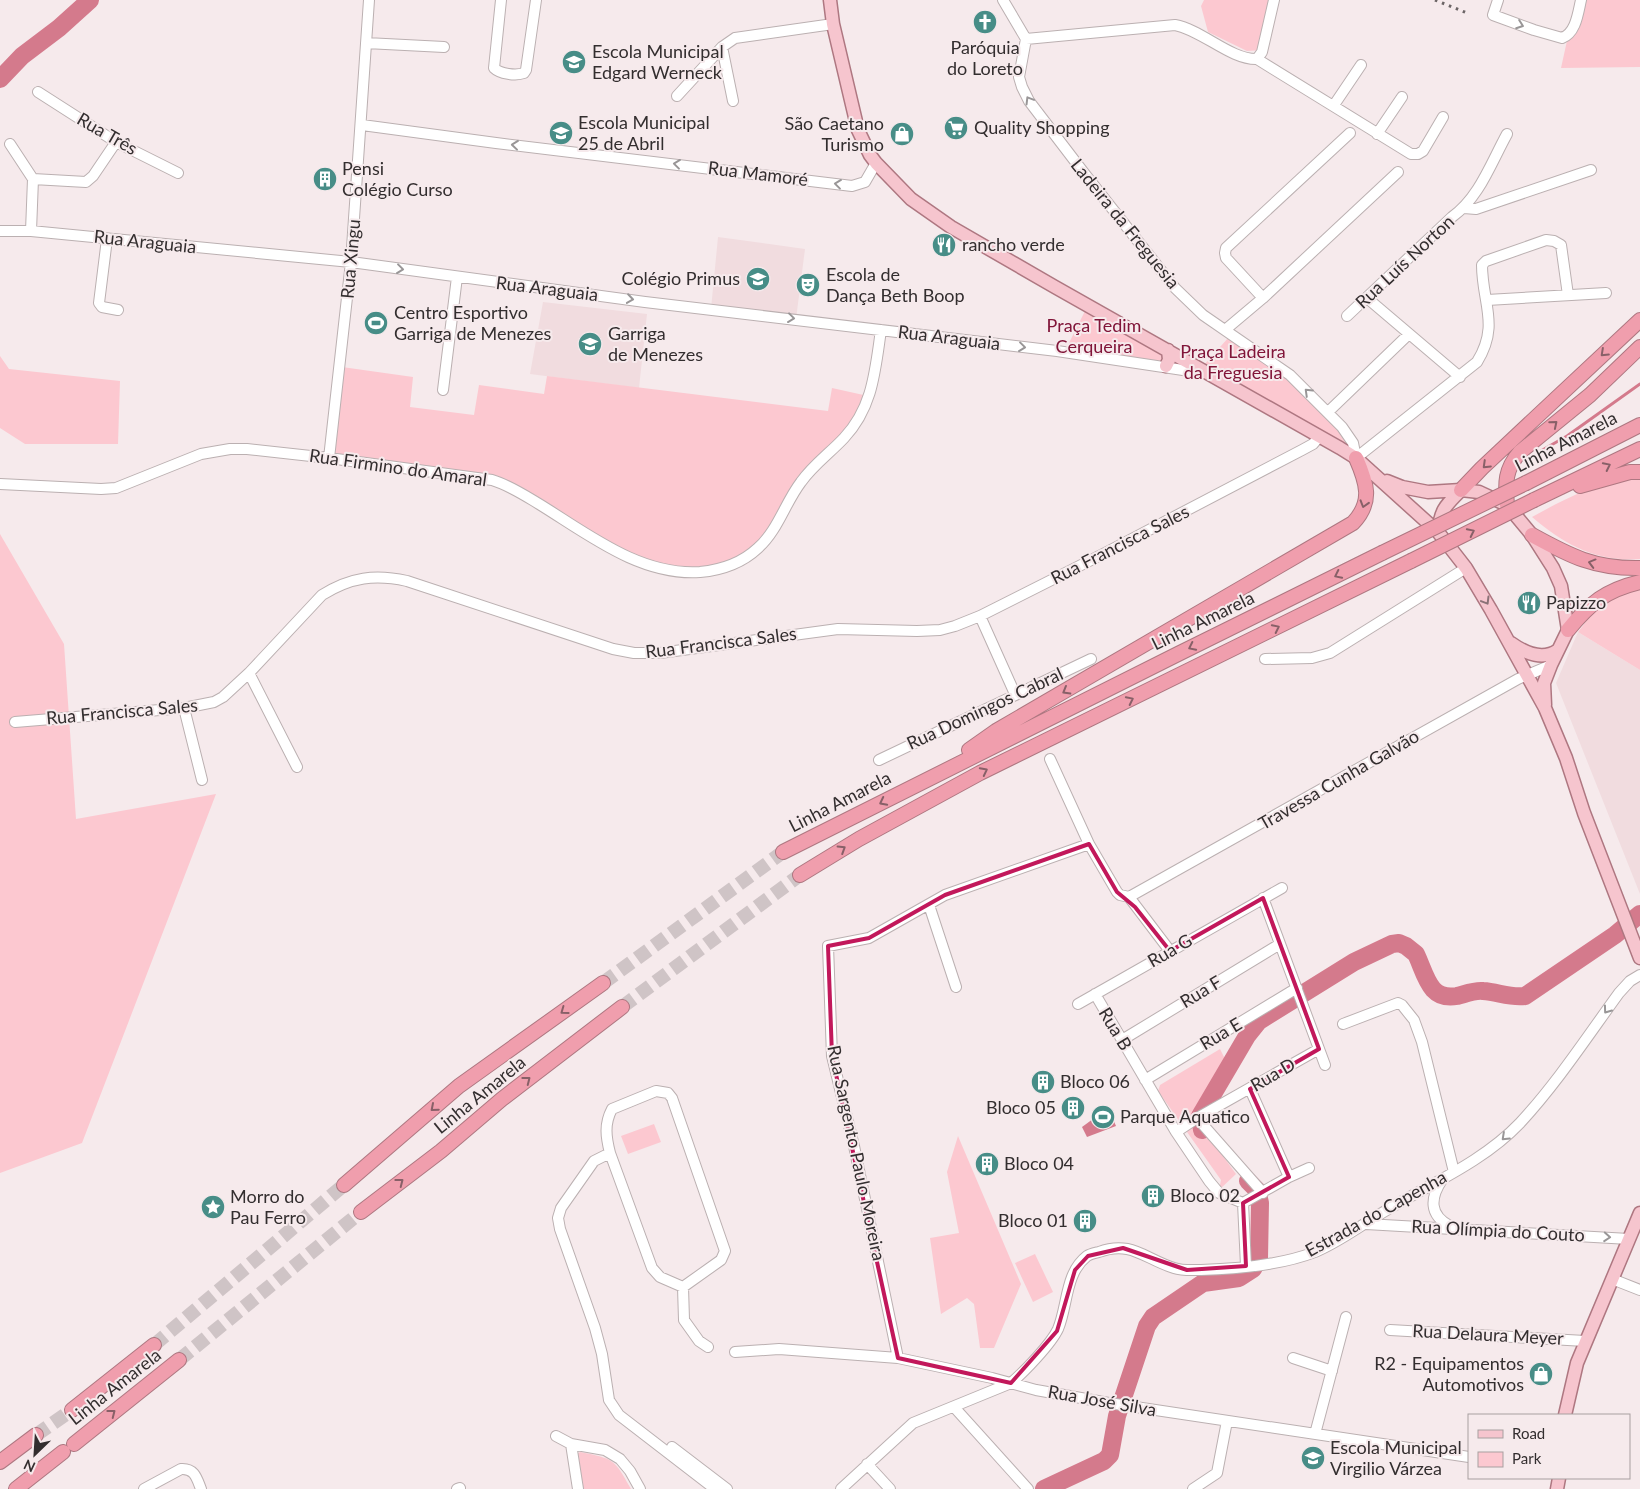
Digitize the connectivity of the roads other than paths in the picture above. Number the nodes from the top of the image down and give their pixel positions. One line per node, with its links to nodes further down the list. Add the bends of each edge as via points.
1 (369, 0): 11 (street, Rua Xingu)
2 (500, 0): 3 (street, via 494,68 520,75 526,70)
3 (536, 0)
4 (830, 0): 9 (main road)
5 (1002, 0): 10 (street)
6 (1274, 0): 14 (street, via 1262,52)
7 (1498, 0): 8 (street, one-way to 8, via 1493,15 1560,38 1568,36 1572,29)
8 (1581, 0)
9 (833, 24): 13 (street, via 735,38); 28 (main road, via 858,130)
10 (1026, 39): 14 (street, via 1175,25 1190,29 1241,56); 48 (street, Ladeira da Freguesia, one-way to 10, via 1203,315 1175,288 1029,101 1019,77)
11 (366, 43): 12 (street); 22 (street, Rua Xingu)
12 (444, 47)
13 (722, 47): 17 (street); 19 (street)
14 (1257, 60): 20 (street)
15 (1361, 65): 20 (street)
16 (38, 92): 26 (street, Rua Três)
17 (678, 96)
18 (1402, 97): 24 (street)
19 (733, 101)
20 (1334, 105): 24 (street)
21 (1443, 117): 24 (street, via 1418,154 1411,154)
22 (362, 125): 28 (street, Rua Mamoré, one-way to 22, via 865,182 852,186); 37 (street, Rua Xingu)
23 (1350, 133): 41 (street, via 1226,248 1226,258)
24 (1377, 134)
25 (1507, 134): 33 (street, Rua Luís Norton)
26 (116, 142): 31 (street, Rua Três); 32 (street, via 86,182)
27 (10, 144): 32 (street)
28 (876, 163): 51 (main road, via 911,199 951,227)
29 (1590, 170): 33 (street, Rua Luís Norton, via 1476,209)
30 (1398, 172): 41 (street)
31 (178, 173)
32 (33, 178): 35 (street)
33 (1464, 208): 42 (street, Rua Luís Norton)
34 (0, 230): 35 (street, Rua Araguaia)
35 (31, 231): 36 (street, Rua Araguaia)
36 (108, 239): 37 (street, Rua Araguaia); 44 (street, via 99,303 102,307)
37 (351, 262): 38 (street, Rua Araguaia, one-way to 38); 60 (street, Rua Xingu)
38 (457, 277): 47 (street, Rua Araguaia, one-way to 47); 55 (street)
39 (1606, 293): 40 (street)
40 (1568, 295): 43 (street); 43 (street, via 1561,245 1546,240 1482,265)
41 (1263, 298): 48 (street)
42 (1367, 298): 45 (street, Rua Luís Norton); 49 (street)
43 (1487, 300): 54 (street, via 1489,334 1485,349 1478,362)
44 (118, 310)
45 (1347, 316)
46 (1640, 320): 65 (highway, one-way to 65)
47 (881, 330): 52 (street, Rua Araguaia, one-way to 52); 60 (street, Rua Firmino do Amaral, via 871,390 858,421 800,483 760,547 748,557 717,570 674,572 639,562 514,489 492,480)
48 (1225, 330): 56 (street, Ladeira da Freguesia, one-way to 48, via 1290,375)
49 (1409, 334): 54 (street); 56 (street)
50 (1640, 347): 67 (highway, one-way to 50, via 1507,479 1512,461 1590,395)
51 (1168, 350): 52 (main road, via 1170,356); 53 (main road)
52 (1166, 366): 53 (street, Rua Araguaia)
53 (1212, 375): 58 (main road)
54 (1460, 377): 61 (street)
55 (443, 390)
56 (1328, 412): 61 (street, Ladeira da Freguesia, via 1354,443)
57 (1640, 425): 90 (highway, Linha Amarela, one-way to 90, bridge)
58 (1319, 437): 61 (main road); 73 (street, Rua Francisca Sales, via 1313,444 1258,474)
59 (1640, 449): 66 (highway, one-way to 59)
60 (329, 458): 64 (street, Rua Firmino do Amaral, via 230,448 201,454 116,488)
61 (1356, 458): 63 (main road); 90 (highway, one-way to 90, via 1366,480 1366,498 1360,516 1353,523 996,731)
62 (1640, 472): 66 (highway)
63 (1378, 478): 65 (main road, via 1428,492); 68 (main road)
64 (0, 484)
65 (1461, 490): 67 (main road, via 1479,492); 68 (main road, via 1444,507)
66 (1548, 495): 93 (highway, one-way to 66, bridge, via 980,773)
67 (1507, 505): 69 (main road)
68 (1438, 532): 70 (main road)
69 (1532, 535): 71 (highway, one-way to 69, via 1602,566 1584,561); 74 (main road, via 1561,586)
70 (1466, 568): 75 (main road, one-way to 75); 78 (street, via 1330,653 1312,658)
71 (1640, 568)
72 (1640, 582): 74 (highway, via 1601,597 1588,606)
73 (980, 616): 80 (street, Rua Francisca Sales, via 940,630 838,629 660,654 634,653 612,649 408,581 373,577 338,586 322,595); 82 (street)
74 (1568, 630): 76 (main road)
75 (1511, 643): 76 (main road, via 1539,655); 81 (main road)
76 (1558, 650): 79 (main road)
77 (1091, 659): 82 (street, Rua Domingos Cabral)
78 (1265, 659)
79 (1551, 665): 81 (street, Travessa Cunha Galvão); 84 (main road, via 1544,683)
80 (250, 673): 83 (street, Rua Francisca Sales, via 224,697 202,706); 88 (street)
81 (1528, 675): 84 (main road); 95 (street, Travessa Cunha Galvão)
82 (1016, 694): 87 (street, Rua Domingos Cabral)
83 (184, 708): 85 (street, Rua Francisca Sales); 89 (street)
84 (1545, 708): 100 (main road)
85 (16, 722)
86 (1050, 759): 91 (street)
87 (879, 760)
88 (297, 767)
89 (202, 780)
90 (926, 780): 92 (highway, Linha Amarela, one-way to 92)
91 (1090, 844): 95 (street, via 1117,892); 97 (street, via 945,895)
92 (783, 852)
93 (800, 875)
94 (1282, 888): 96 (street, Rua G)
95 (1128, 897): 99 (street)
96 (1263, 898): 98 (street); 99 (street, Rua G)
97 (929, 905): 103 (street); 138 (street, Rua Sargento Paulo Moreira, via 869,938 828,946 832,1056)
98 (1280, 944): 104 (street); 109 (street, Rua F)
99 (1170, 951): 105 (street, Rua G)
100 (1640, 958)
101 (1640, 975): 118 (street, Estrada do Capenha, one-way to 118, via 1619,993 1552,1085 1519,1123 1498,1143)
102 (604, 983): 120 (highway, Linha Amarela, one-way to 120, via 460,1086)
103 (956, 987)
104 (1297, 988): 110 (street); 112 (street, Rua E)
105 (1095, 994): 106 (street, Rua G); 109 (street, Rua B)
106 (1078, 1004)
107 (622, 1007): 123 (highway, Linha Amarela, one-way to 107)
108 (1343, 1024): 118 (street, via 1398,1003 1414,1020 1422,1042)
109 (1122, 1040): 112 (street, Rua B)
110 (1319, 1049): 111 (street); 113 (street, Rua D)
111 (1325, 1064)
112 (1145, 1080): 115 (street, Rua B)
113 (1250, 1089): 114 (street, Rua D); 119 (street)
114 (1197, 1118): 115 (street, Rua D); 121 (street)
115 (1176, 1132): 122 (street, Rua B, via 1219,1193)
116 (610, 1153): 130 (street, via 652,1268 660,1277); 130 (street, via 606,1125 612,1109 656,1091 668,1093 725,1251 721,1260); 154 (street, via 588,1168 561,1208 558,1218 595,1328 610,1400)
117 (1309, 1168): 119 (street)
118 (1449, 1175): 125 (street, Estrada do Capenha); 126 (street, via 1434,1195 1434,1212)
119 (1289, 1177): 121 (street)
120 (344, 1185)
121 (1261, 1194): 122 (street)
122 (1247, 1202): 128 (street)
123 (361, 1212)
124 (1640, 1213): 127 (main road)
125 (1366, 1224): 126 (street, Rua Olímpia do Couto); 128 (street, Estrada do Capenha, via 1316,1252 1271,1264)
126 (1453, 1228): 127 (street, Rua Olímpia do Couto, one-way to 127)
127 (1629, 1239): 129 (main road)
128 (1247, 1266): 142 (street, Estrada do Capenha, via 1173,1268 1138,1251 1122,1248 1088,1256 1075,1270 1057,1331)
129 (1612, 1279): 131 (street); 134 (main road)
130 (683, 1287): 136 (street, via 684,1320)
131 (1640, 1290)
132 (1346, 1317): 141 (street)
133 (1390, 1330): 134 (street, Rua Delaura Meyer)
134 (1585, 1340): 145 (main road, via 1576,1363)
135 (154, 1345): 144 (highway, Linha Amarela)
136 (708, 1348)
137 (735, 1352): 138 (street, Rua José Silva, via 779,1349)
138 (898, 1358): 142 (street, Rua José Silva)
139 (1293, 1358): 141 (street)
140 (179, 1360): 156 (highway, Linha Amarela, one-way to 140)
141 (1332, 1371): 147 (street)
142 (1011, 1383): 143 (street, Estrada do Capenha); 146 (street, Rua José Silva, via 1130,1407)
143 (954, 1407): 153 (street, Estrada do Capenha, via 913,1423); 155 (street)
144 (72, 1410)
145 (1565, 1414)
146 (1226, 1421): 147 (street, Rua José Silva); 164 (street, via 1217,1473)
147 (1315, 1434): 151 (street, Rua José Silva)
148 (36, 1435): 152 (highway)
149 (556, 1436): 150 (street)
150 (571, 1444): 159 (street); 160 (street, via 605,1450 620,1459)
151 (1468, 1457)
152 (0, 1462)
153 (867, 1464): 162 (street, Estrada do Capenha); 163 (street)
154 (712, 1483): 161 (street)
155 (1026, 1486)
156 (16, 1489)
157 (144, 1489): 158 (street, via 182,1469 194,1473)
158 (201, 1489)
159 (578, 1489)
160 (640, 1489)
161 (727, 1489)
162 (841, 1489)
163 (890, 1489)
164 (1193, 1489)

